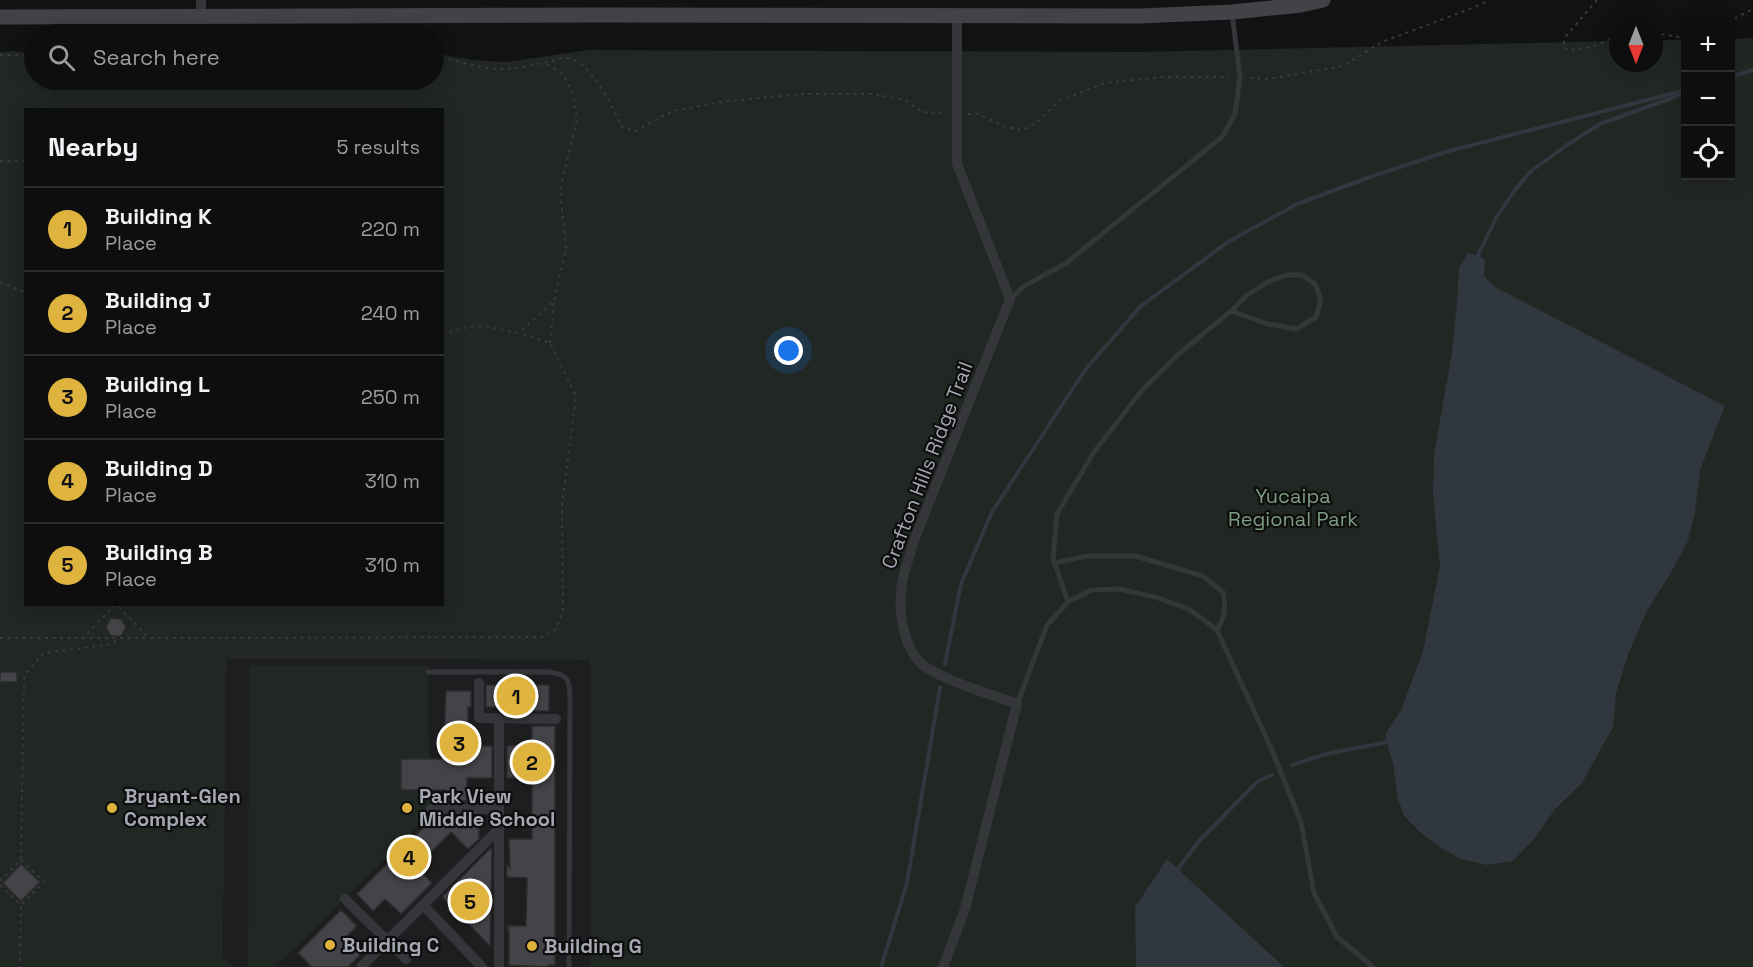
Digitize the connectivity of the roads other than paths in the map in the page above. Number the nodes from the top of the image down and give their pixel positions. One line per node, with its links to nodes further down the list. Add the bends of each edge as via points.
1 (201, 0): 4 (street)
2 (1323, 0): 3 (main road)
3 (1232, 12): 6 (main road); 7 (lane, via 1240,77 1236,114 1222,137 1065,264)
4 (201, 16): 5 (main road); 6 (main road)
5 (0, 17)
6 (957, 17): 7 (street, via 957,164)
7 (1010, 298): 14 (street, Crafton Hills Ridge Trail, via 913,543 902,584 902,617 908,645 922,664)
8 (1231, 311): 8 (lane, via 1246,296 1287,274 1302,275 1314,284 1321,298 1316,317 1296,329); 9 (lane, via 1143,389 1094,452 1057,514)
9 (1054, 563): 10 (lane); 11 (lane, via 1087,556 1135,556 1203,576 1223,592 1226,606)
10 (1068, 602): 11 (lane, via 1091,590 1119,589 1189,609); 14 (lane, via 1047,625)
11 (1217, 630): 29 (lane, via 1301,822 1314,893 1337,937)
12 (428, 672): 27 (lane, via 549,672 564,676 569,683)
13 (479, 683): 15 (street, via 479,718)
14 (1017, 704): 28 (street, via 965,909)
15 (499, 719): 16 (street); 18 (street)
16 (556, 719)
17 (431, 809): 18 (street)
18 (499, 809): 19 (street)
19 (499, 829): 21 (street); 26 (street)
20 (345, 899): 22 (street)
21 (423, 905): 22 (street); 25 (street)
22 (387, 940): 23 (street); 24 (street)
23 (406, 959)
24 (361, 967)
25 (482, 967)
26 (499, 967)
27 (569, 967)
28 (943, 967)
29 (1373, 967)

